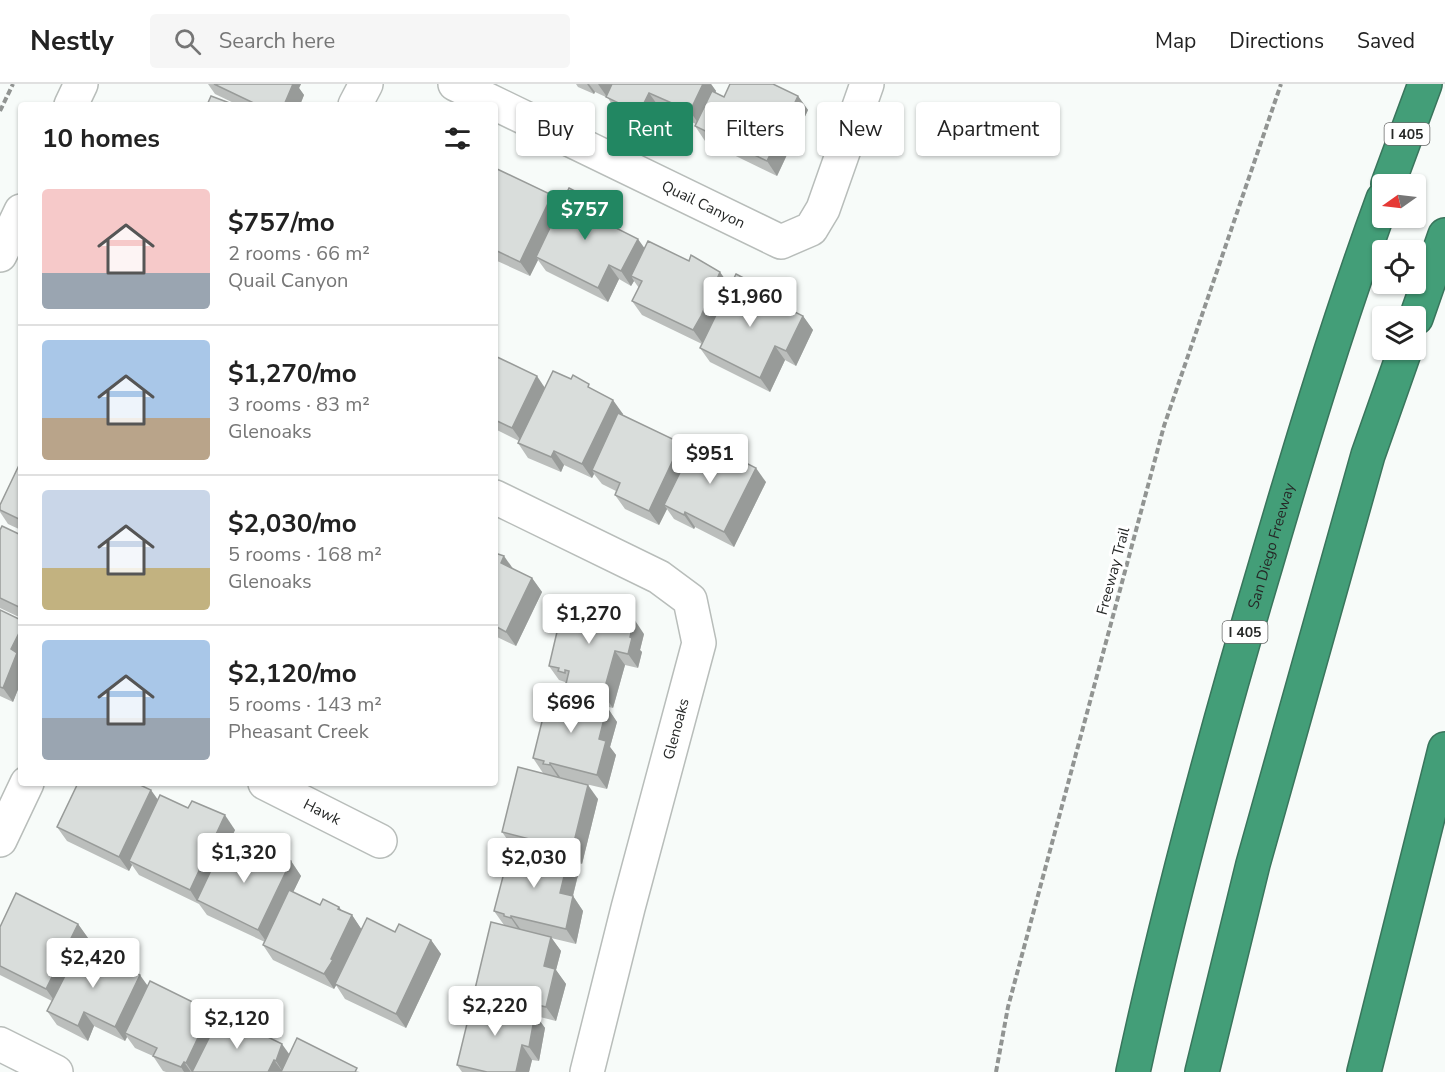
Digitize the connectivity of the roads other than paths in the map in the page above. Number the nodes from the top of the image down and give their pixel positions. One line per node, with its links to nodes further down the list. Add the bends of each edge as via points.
1 (81, 84): 6 (street)
2 (366, 84): 7 (street)
3 (455, 84): 8 (street, Quail Canyon)
4 (867, 84): 9 (street, Quail Canyon, via 823,209 811,229 781,242)
5 (1425, 84): 10 (highway, I 405)
6 (72, 102)
7 (357, 102)
8 (492, 102)
9 (498, 105)
10 (1392, 174)
11 (18, 217): 14 (street)
12 (1372, 228): 27 (highway, San Diego Freeway / I 405, via 1348,294 1232,678)
13 (1445, 235): 16 (highway)
14 (0, 256): 15 (street)
15 (18, 265)
16 (1420, 306)
17 (1402, 360): 28 (highway, via 1365,467 1253,864)
18 (498, 498): 26 (street, Glenoaks, via 658,577 690,600 699,643)
19 (1445, 749): 29 (highway)
20 (26, 786): 22 (street)
21 (272, 786): 23 (street, Hawk)
22 (0, 840)
23 (380, 841)
24 (0, 1044): 25 (street)
25 (56, 1072)
26 (587, 1072)
27 (1133, 1072)
28 (1202, 1072)
29 (1364, 1072)

